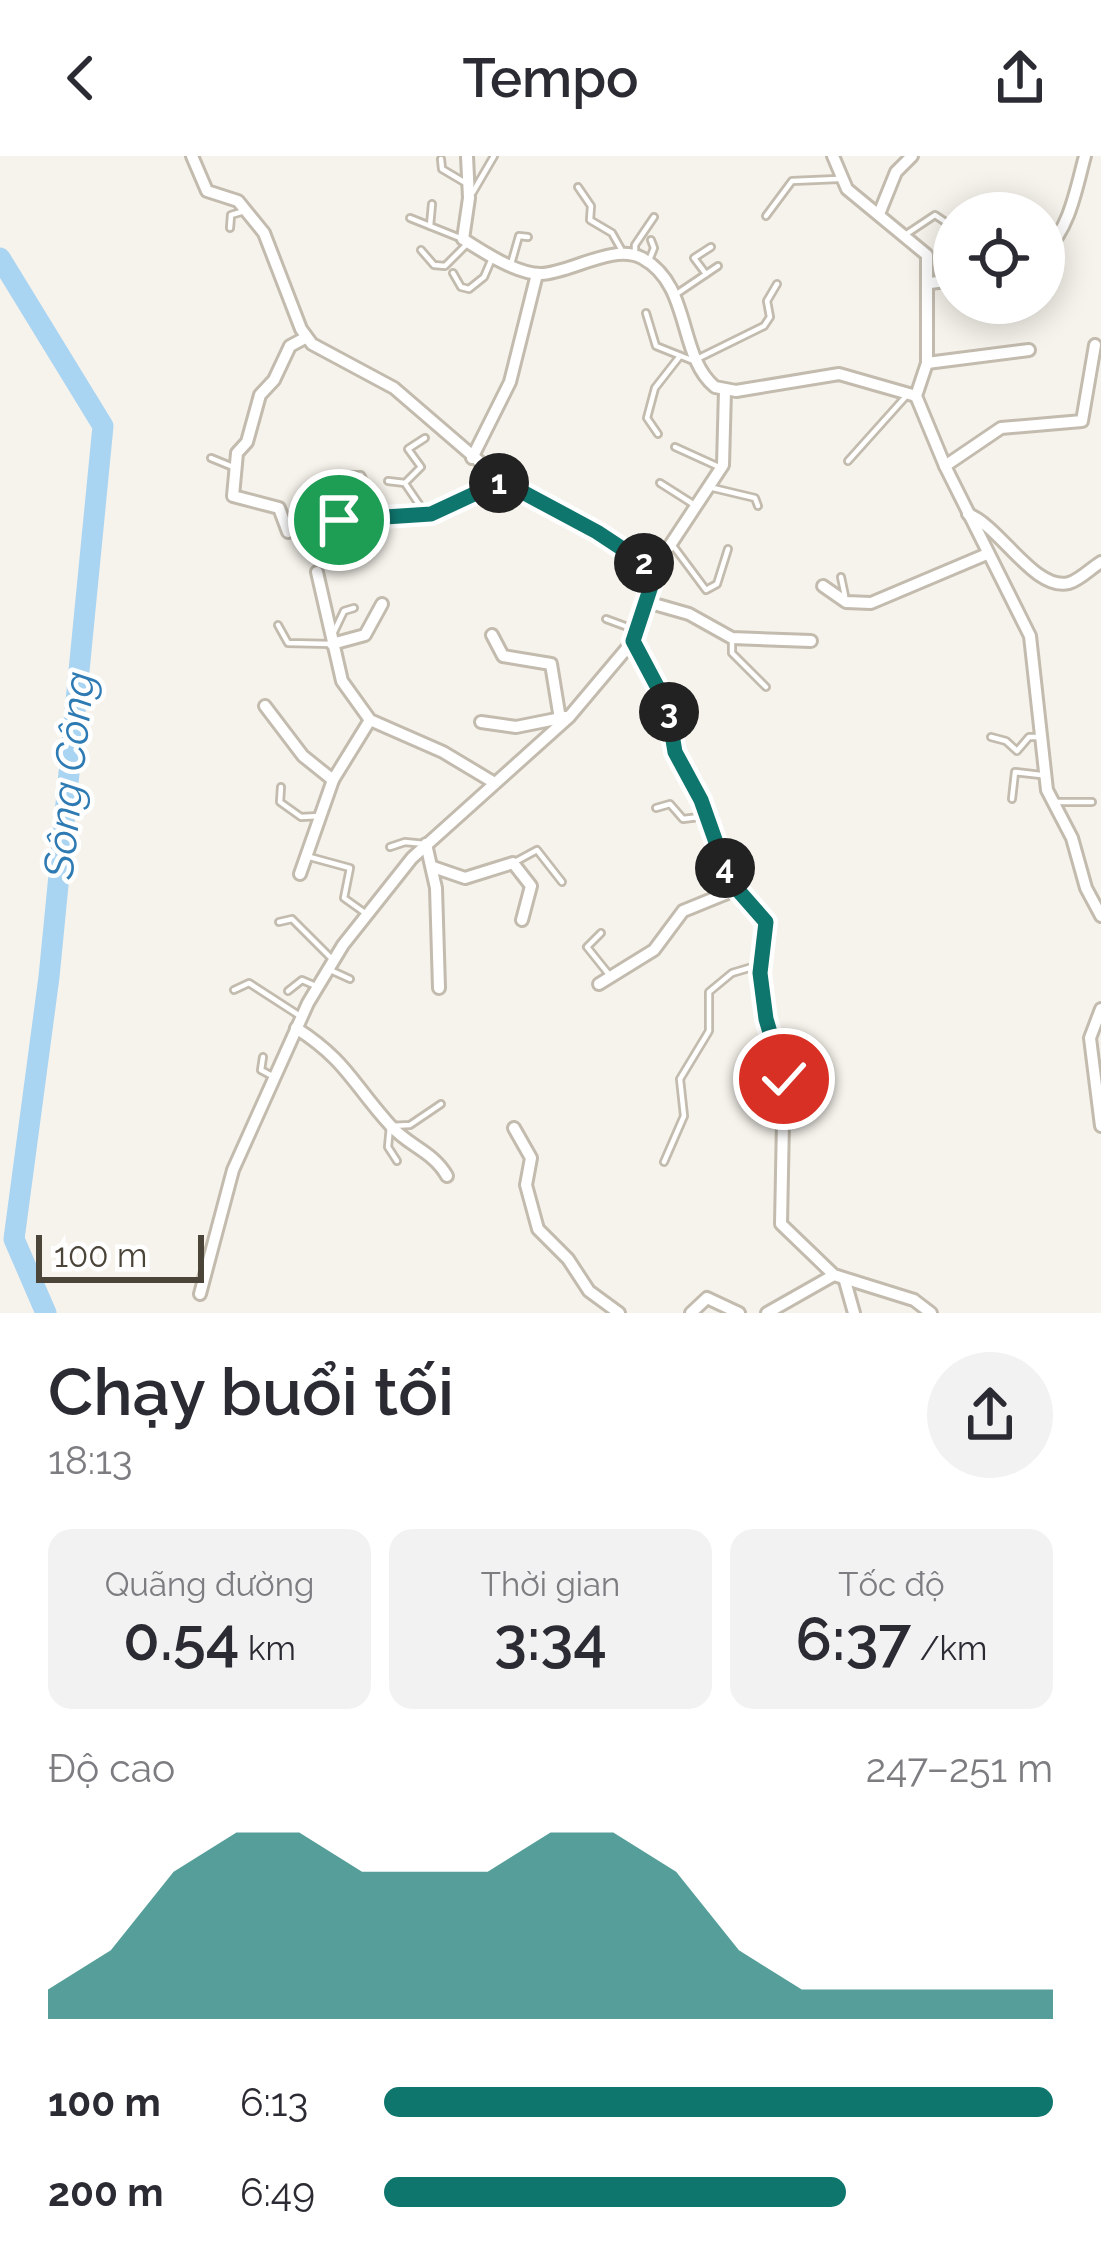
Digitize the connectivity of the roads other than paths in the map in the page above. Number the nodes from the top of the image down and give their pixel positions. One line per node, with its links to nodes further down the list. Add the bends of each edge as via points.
1 (192, 156): 12 (street, via 206,191)
2 (467, 156): 10 (street)
3 (494, 156): 10 (lane)
4 (833, 156): 8 (street)
5 (912, 156): 13 (street)
6 (1085, 156): 18 (street)
7 (441, 159): 10 (lane)
8 (839, 179): 13 (street); 14 (lane, via 792,181)
9 (578, 187): 27 (lane, via 590,220)
10 (469, 191): 24 (street)
11 (432, 204): 19 (lane)
12 (247, 211): 20 (lane, via 231,215); 40 (street, via 269,242)
13 (879, 214): 21 (street)
14 (766, 216)
15 (933, 216): 21 (lane)
16 (654, 217): 27 (lane)
17 (410, 218): 19 (lane)
18 (1065, 220)
19 (430, 226): 24 (lane)
20 (230, 228)
21 (905, 235): 35 (street, via 927,256)
22 (528, 237): 30 (lane, via 519,236)
23 (651, 240): 29 (lane)
24 (465, 241): 26 (lane, via 445,266); 28 (street)
25 (711, 247): 34 (lane, via 694,258)
26 (421, 250)
27 (629, 255): 29 (street); 33 (street)
28 (493, 256): 30 (street); 32 (lane, via 469,289)
29 (648, 262): 38 (street)
30 (511, 264): 33 (street)
31 (718, 266): 34 (lane)
32 (453, 273)
33 (537, 274): 52 (street, via 517,364)
34 (706, 274): 38 (lane)
35 (930, 283): 36 (street); 45 (street)
36 (933, 283)
37 (777, 284): 44 (lane, via 764,326)
38 (675, 295): 44 (street)
39 (646, 313): 43 (lane, via 656,346)
40 (305, 338): 52 (street, via 394,388); 56 (street, via 290,346 260,394)
41 (1095, 346): 54 (street, via 1082,422 1001,428)
42 (1029, 350): 45 (street)
43 (680, 356): 44 (lane); 48 (lane, via 655,388 647,418)
44 (697, 361): 46 (street, via 705,379)
45 (927, 363): 47 (street)
46 (725, 390): 47 (street, via 838,374); 55 (street)
47 (912, 395): 53 (lane); 54 (street)
48 (658, 434)
49 (425, 437): 59 (lane, via 408,449 421,467)
50 (675, 447): 55 (lane)
51 (211, 458): 56 (lane)
52 (472, 458): 58 (street)
53 (848, 461)
54 (945, 466): 65 (street)
55 (722, 468): 62 (street)
56 (236, 472): 69 (street, via 235,499 279,508)
57 (388, 481): 59 (lane)
58 (502, 481): 66 (street); 74 (street)
59 (405, 483): 66 (lane)
60 (660, 483): 63 (lane)
61 (329, 484): 67 (lane, via 361,475)
62 (708, 487): 63 (street); 64 (lane, via 755,498)
63 (693, 504): 70 (street)
64 (758, 506)
65 (968, 514): 72 (street); 73 (street, via 1049,582 1069,583)
66 (427, 515): 67 (street)
67 (383, 518): 68 (street)
68 (339, 520)
69 (288, 532)
70 (670, 543): 71 (lane, via 706,590 717,584); 74 (street)
71 (728, 549)
72 (987, 554): 79 (street, via 871,603); 95 (street, via 1030,636)
73 (1101, 562)
74 (656, 571): 78 (street)
75 (316, 572): 88 (street)
76 (842, 577): 79 (lane)
77 (823, 586): 79 (street)
78 (646, 602): 85 (street); 86 (street)
79 (846, 602)
80 (382, 604): 88 (street, via 365,634)
81 (354, 608): 88 (lane, via 344,610)
82 (606, 619): 85 (lane)
83 (278, 625): 88 (lane, via 290,644)
84 (492, 635): 91 (street, via 503,656 551,664)
85 (636, 636): 91 (street); 105 (street, via 667,705 675,752)
86 (733, 638): 87 (street); 89 (lane, via 733,653)
87 (811, 640)
88 (331, 642): 92 (street, via 342,681)
89 (766, 687)
90 (265, 706): 97 (street, via 304,758)
91 (565, 718): 93 (street, via 516,727); 98 (street)
92 (370, 720): 97 (street); 98 (street)
93 (481, 722)
94 (991, 737): 95 (lane, via 1017,751 1027,738)
95 (1041, 737): 96 (street)
96 (1045, 777): 100 (lane, via 1015,772); 101 (street)
97 (333, 780): 104 (street)
98 (493, 782): 106 (street)
99 (281, 787): 104 (lane, via 280,802 294,814)
100 (1012, 799)
101 (1051, 802): 102 (lane); 115 (street)
102 (1091, 802)
103 (656, 808): 105 (lane, via 670,804 682,820)
104 (320, 816): 108 (street)
105 (707, 816): 113 (street)
106 (426, 844): 107 (lane); 110 (street); 114 (street)
107 (389, 847)
108 (306, 856): 111 (street); 114 (lane, via 350,868 344,898)
109 (513, 863): 110 (street, via 465,878); 112 (lane, via 538,850); 116 (street, via 531,886)
110 (433, 867): 124 (street)
111 (300, 874)
112 (562, 882)
113 (737, 889): 119 (street, via 766,922); 122 (street, via 683,910 654,950)
114 (367, 914): 120 (street)
115 (1101, 916)
116 (521, 920)
117 (279, 922): 120 (lane, via 290,917)
118 (601, 933): 122 (lane, via 587,947)
119 (761, 964): 131 (street, via 766,1019); 139 (lane, via 709,992 709,1031 682,1073 684,1116)
120 (331, 965): 121 (lane); 123 (street)
121 (350, 979)
122 (605, 981)
123 (317, 987): 126 (lane, via 302,980); 128 (street)
124 (440, 988)
125 (235, 990): 128 (lane, via 249,983)
126 (287, 992)
127 (1101, 1009): 134 (street, via 1090,1038)
128 (299, 1022): 132 (street); 135 (street, via 340,1059)
129 (790, 1045): 131 (lane, via 795,1058)
130 (263, 1058): 132 (lane, via 261,1070)
131 (783, 1065): 141 (street, via 782,1224)
132 (274, 1078): 142 (street, via 229,1182)
133 (441, 1104): 135 (lane, via 410,1125)
134 (1100, 1107): 136 (street)
135 (390, 1126): 138 (lane, via 388,1147); 140 (street, via 438,1159)
136 (1101, 1126)
137 (514, 1128): 143 (street, via 531,1158 526,1185 538,1229)
138 (397, 1161)
139 (664, 1162)
140 (447, 1176)
141 (839, 1278): 146 (street); 147 (street); 148 (street, via 914,1300)
142 (200, 1294)
143 (612, 1311)
144 (691, 1313): 145 (street, via 707,1298)
145 (739, 1313)
146 (767, 1313)
147 (854, 1313)
148 (931, 1313)

